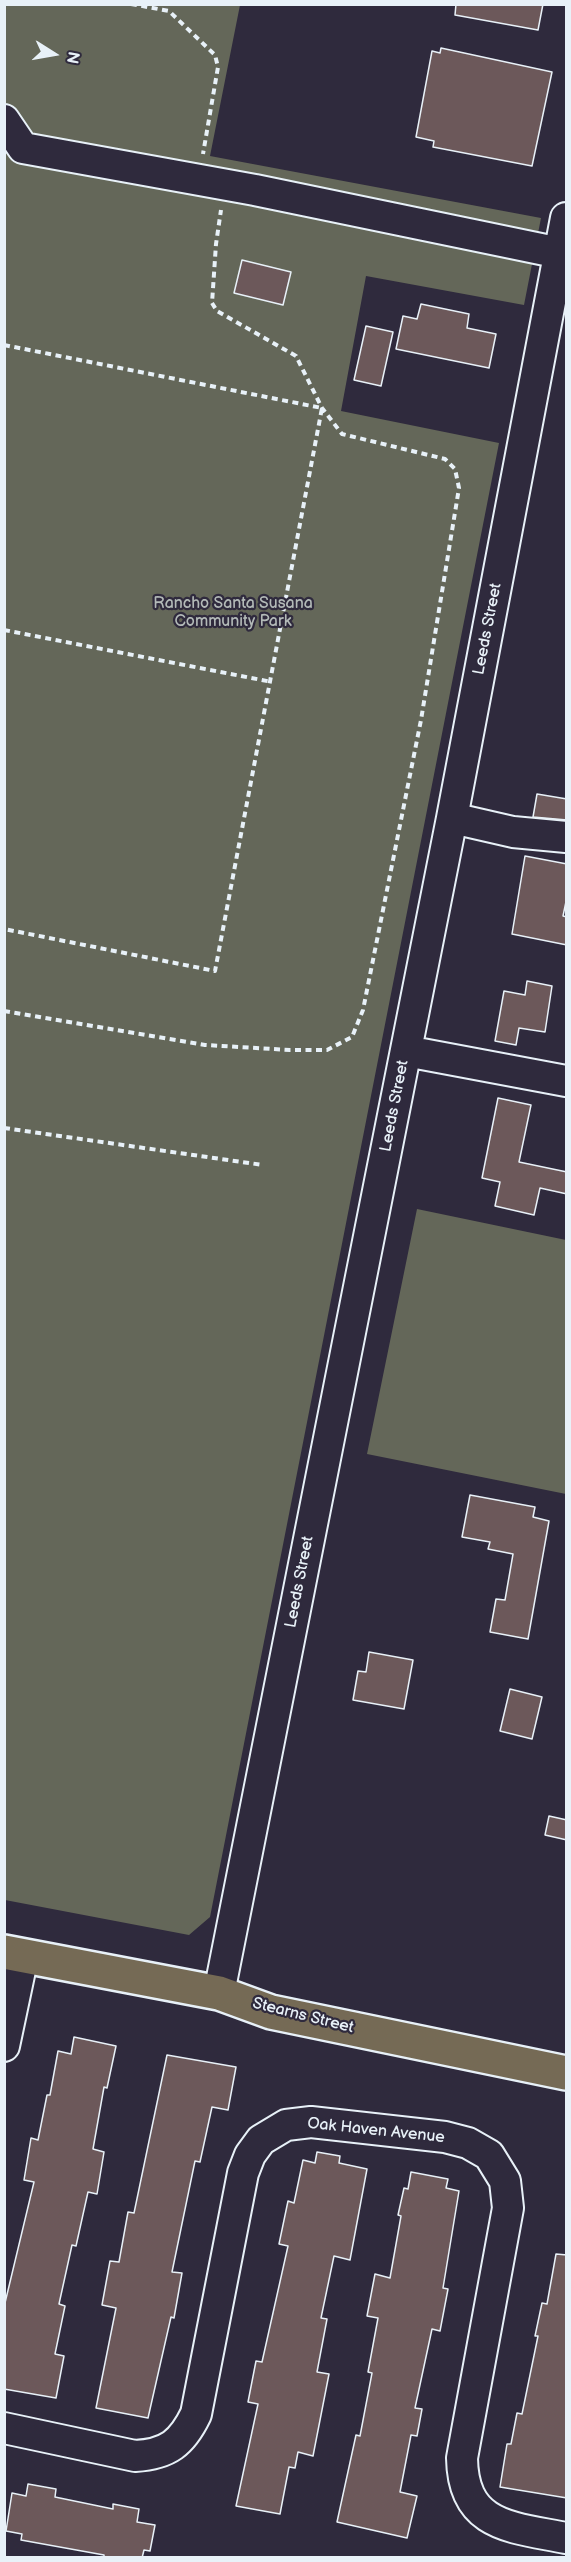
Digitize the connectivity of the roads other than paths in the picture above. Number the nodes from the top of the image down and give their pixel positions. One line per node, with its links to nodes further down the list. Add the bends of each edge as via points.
1 (4, 120): 3 (street, via 23,148 216,175)
2 (567, 218): 3 (street, Leeds Street)
3 (560, 253): 4 (street, Leeds Street)
4 (452, 818): 5 (street, via 513,832); 6 (street, Leeds Street)
5 (567, 837)
6 (406, 1051): 7 (street); 9 (street, Leeds Street)
7 (567, 1081)
8 (14, 1954): 9 (main road, Stearns Street); 10 (street)
9 (219, 1993): 11 (main road, Stearns Street, via 271,2012)
10 (4, 2046)
11 (567, 2073)
12 (4, 2428): 13 (street, Oak Haven Avenue, via 135,2456 157,2455 173,2445 189,2429 196,2414 243,2173 261,2140 286,2125 311,2122 445,2137 468,2143 489,2155 505,2181 508,2208 462,2458 462,2479 480,2512 501,2525)
13 (567, 2538)

